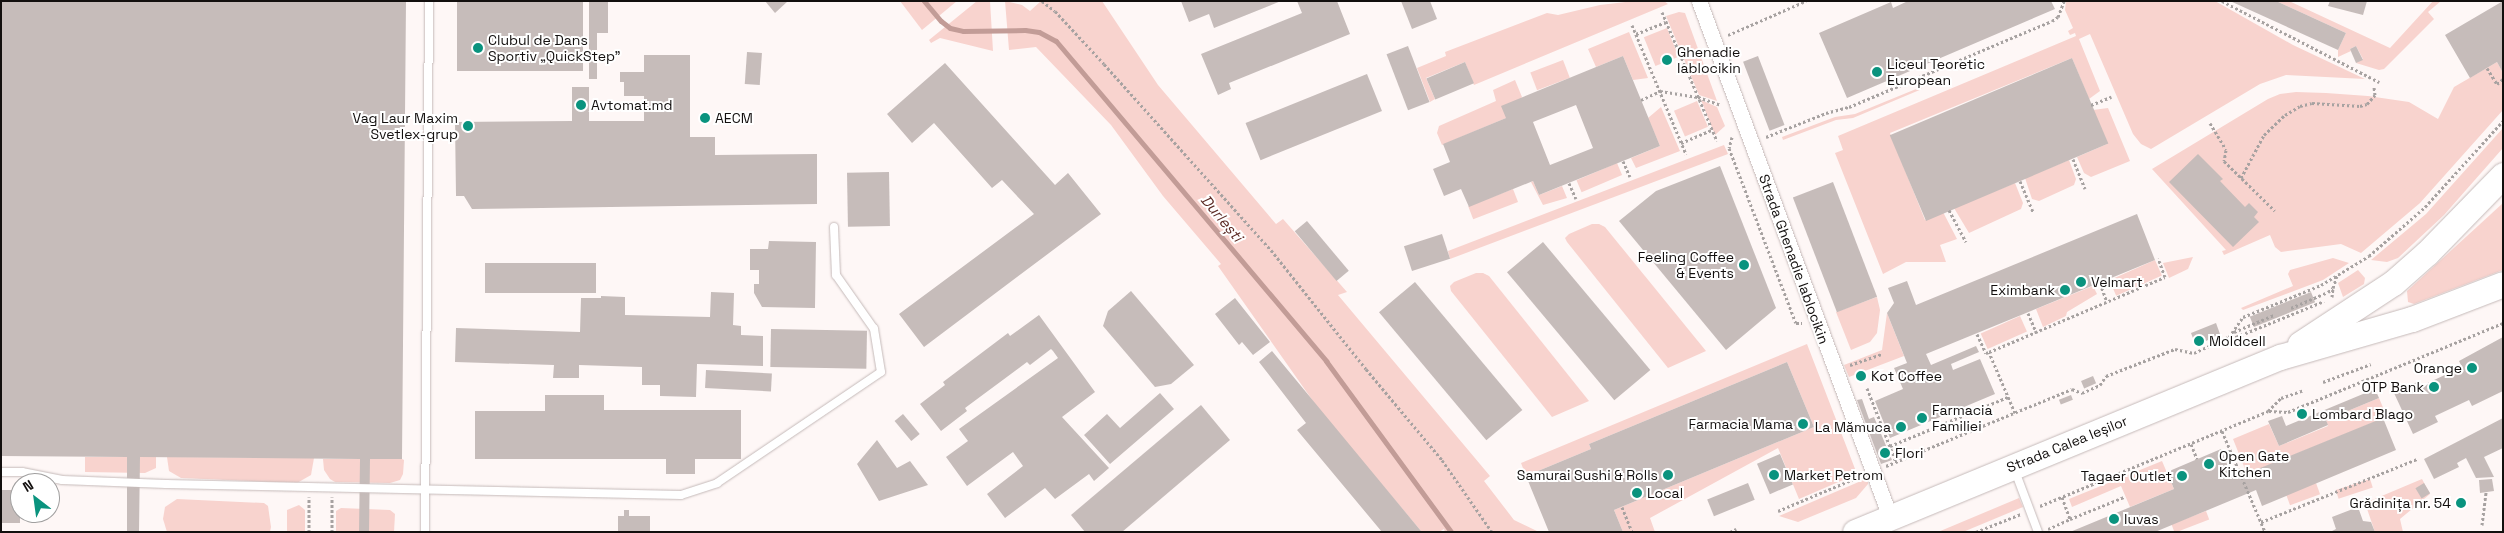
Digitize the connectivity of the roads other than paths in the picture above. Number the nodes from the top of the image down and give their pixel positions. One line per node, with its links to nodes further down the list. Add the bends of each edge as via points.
1 (429, 1): 9 (lane)
2 (1699, 1): 10 (street, Strada Ghenadie Iablocikin)
3 (2503, 175): 6 (main road, Strada Calea Ieșilor, via 2393,283)
4 (834, 227): 9 (lane, via 836,275 874,330 881,372 717,482 681,495)
5 (2503, 284): 6 (main road, Strada Calea Ieșilor, via 2412,319)
6 (2280, 357): 7 (main road, Strada Calea Ieșilor)
7 (2013, 466): 10 (main road, Strada Calea Ieșilor); 13 (lane)
8 (1, 472): 9 (lane, via 22,472 62,480)
9 (425, 489): 11 (lane)
10 (1890, 517): 12 (main road, Strada Calea Ieșilor)
11 (425, 532)
12 (1855, 532)
13 (2038, 532)

